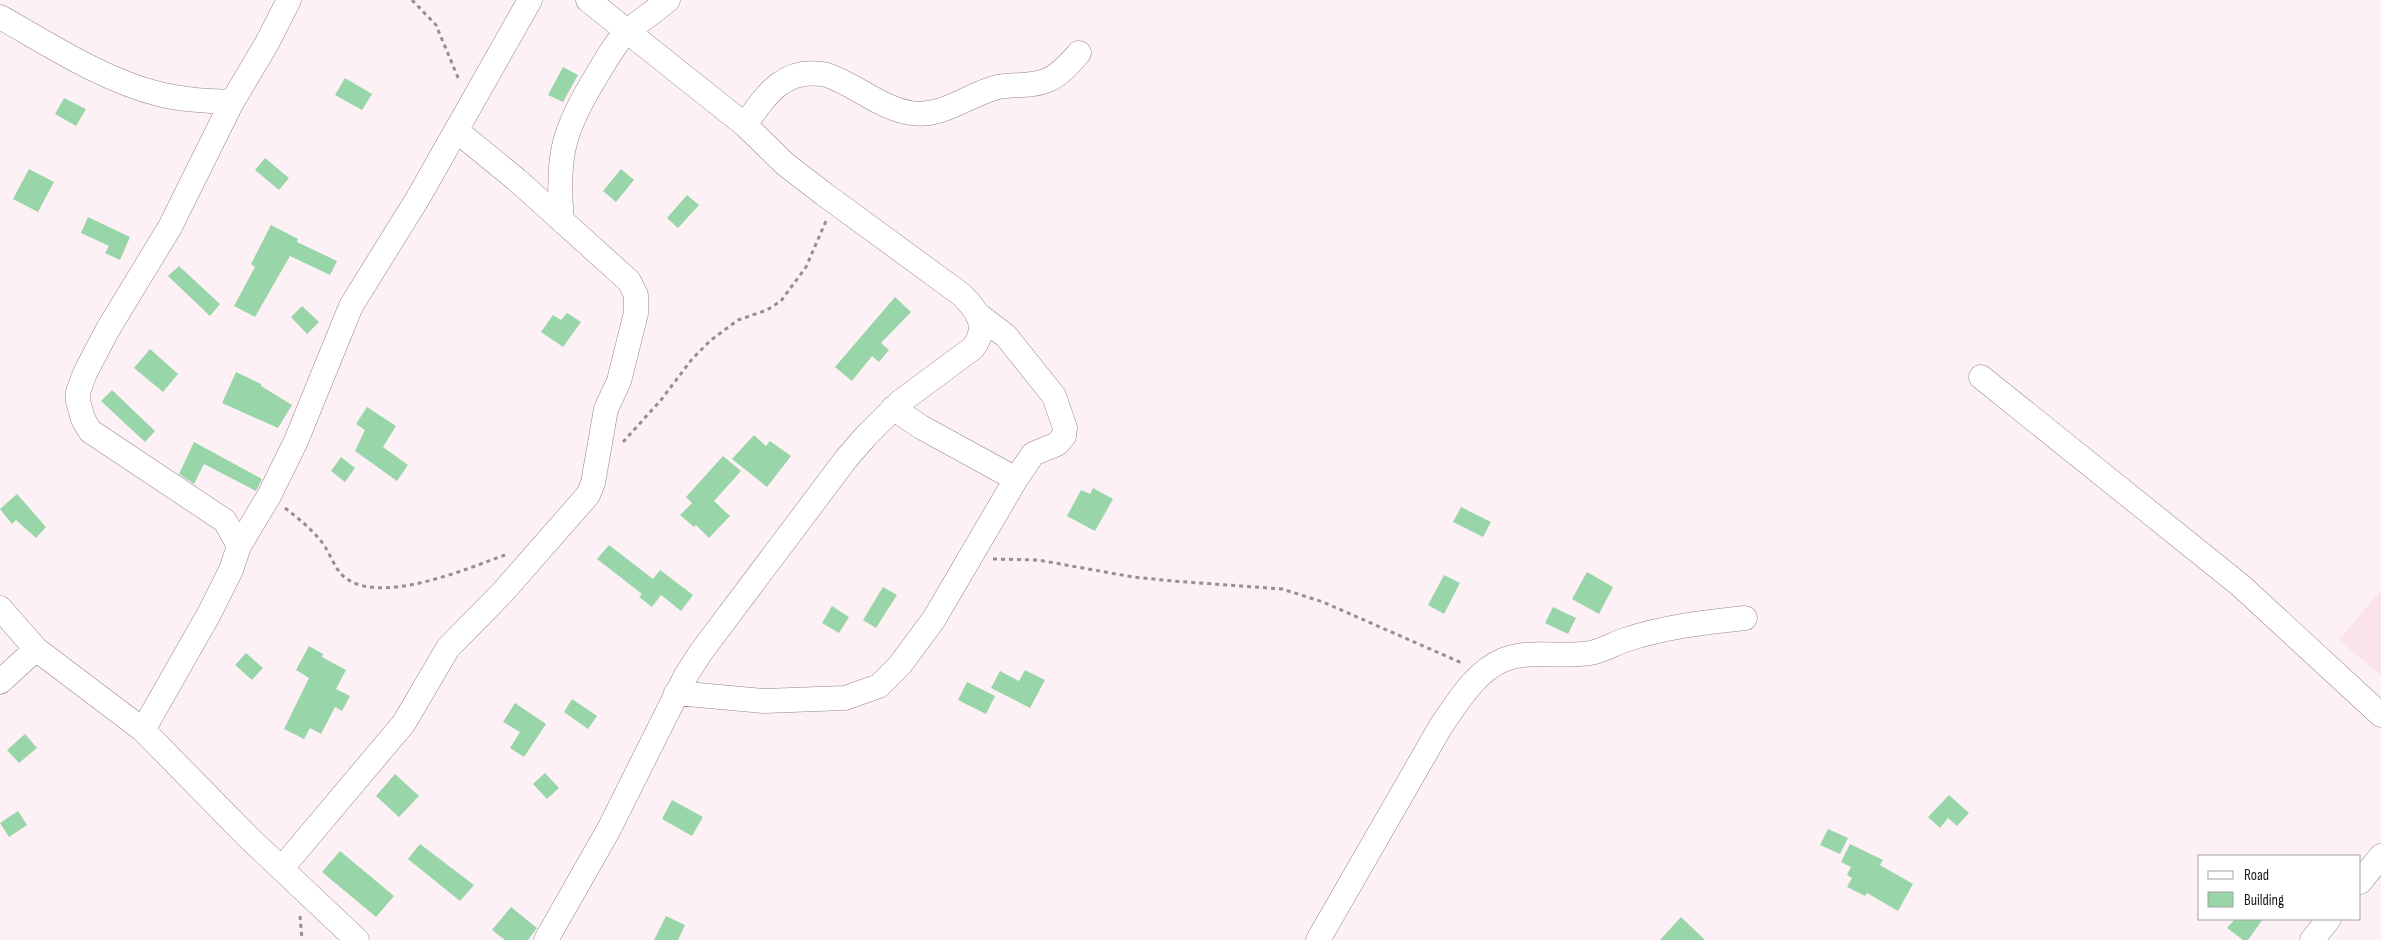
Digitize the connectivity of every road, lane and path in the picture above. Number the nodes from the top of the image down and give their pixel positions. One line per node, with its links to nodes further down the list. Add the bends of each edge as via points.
1 (289, 0): 9 (street)
2 (412, 0): 10 (path, via 436,25 460,84)
3 (530, 0): 10 (street)
4 (588, 0): 7 (street)
5 (668, 0): 7 (street)
6 (0, 17): 9 (street, via 87,65 139,87 176,97)
7 (628, 32): 11 (street); 13 (street, via 609,55 566,134 559,170)
8 (1079, 53): 11 (street, via 1057,76 1047,80 999,87 922,114 888,106 827,75 797,76 772,88)
9 (232, 102): 20 (street, via 170,227 108,329 78,392 81,413 90,430 225,521)
10 (462, 123): 13 (street, via 517,180); 19 (street, via 351,306 296,441)
11 (745, 125): 12 (street, via 786,164)
12 (834, 202): 14 (street, via 962,295); 17 (path, via 806,267 781,301 767,310 738,320 711,340 646,417)
13 (562, 220): 17 (street, via 629,281 636,295 633,324 619,381 606,409)
14 (980, 316): 16 (street, via 979,337 974,348); 18 (street, via 1006,336 1054,396 1065,428 1060,442 1035,452)
15 (1981, 377): 29 (street, via 2240,585)
16 (893, 408): 18 (street, via 927,431); 28 (street, via 846,459 701,652)
17 (595, 468): 32 (street, via 584,502 448,648 404,723)
18 (1016, 479): 22 (street)
19 (269, 496): 20 (street); 21 (path, via 313,532 341,574 359,584 414,585)
20 (239, 546): 30 (street, via 222,588)
21 (506, 555)
22 (970, 559): 26 (path, via 1038,560 1133,577 1282,588 1323,602); 28 (street, via 920,638 887,678 869,691 845,698 798,702 764,702)
23 (0, 608): 25 (street)
24 (1745, 618): 26 (street, via 1640,636 1592,653 1518,656 1502,660)
25 (36, 649): 27 (street); 30 (street)
26 (1484, 672): 37 (street, via 1437,733)
27 (0, 682)
28 (676, 693): 36 (street, via 609,829)
29 (2381, 714)
30 (143, 730): 32 (street)
31 (2381, 856): 33 (street)
32 (282, 868): 35 (street)
33 (2361, 881)
34 (2328, 920): 38 (street)
35 (357, 940)
36 (546, 940)
37 (1318, 940)
38 (2312, 940)

